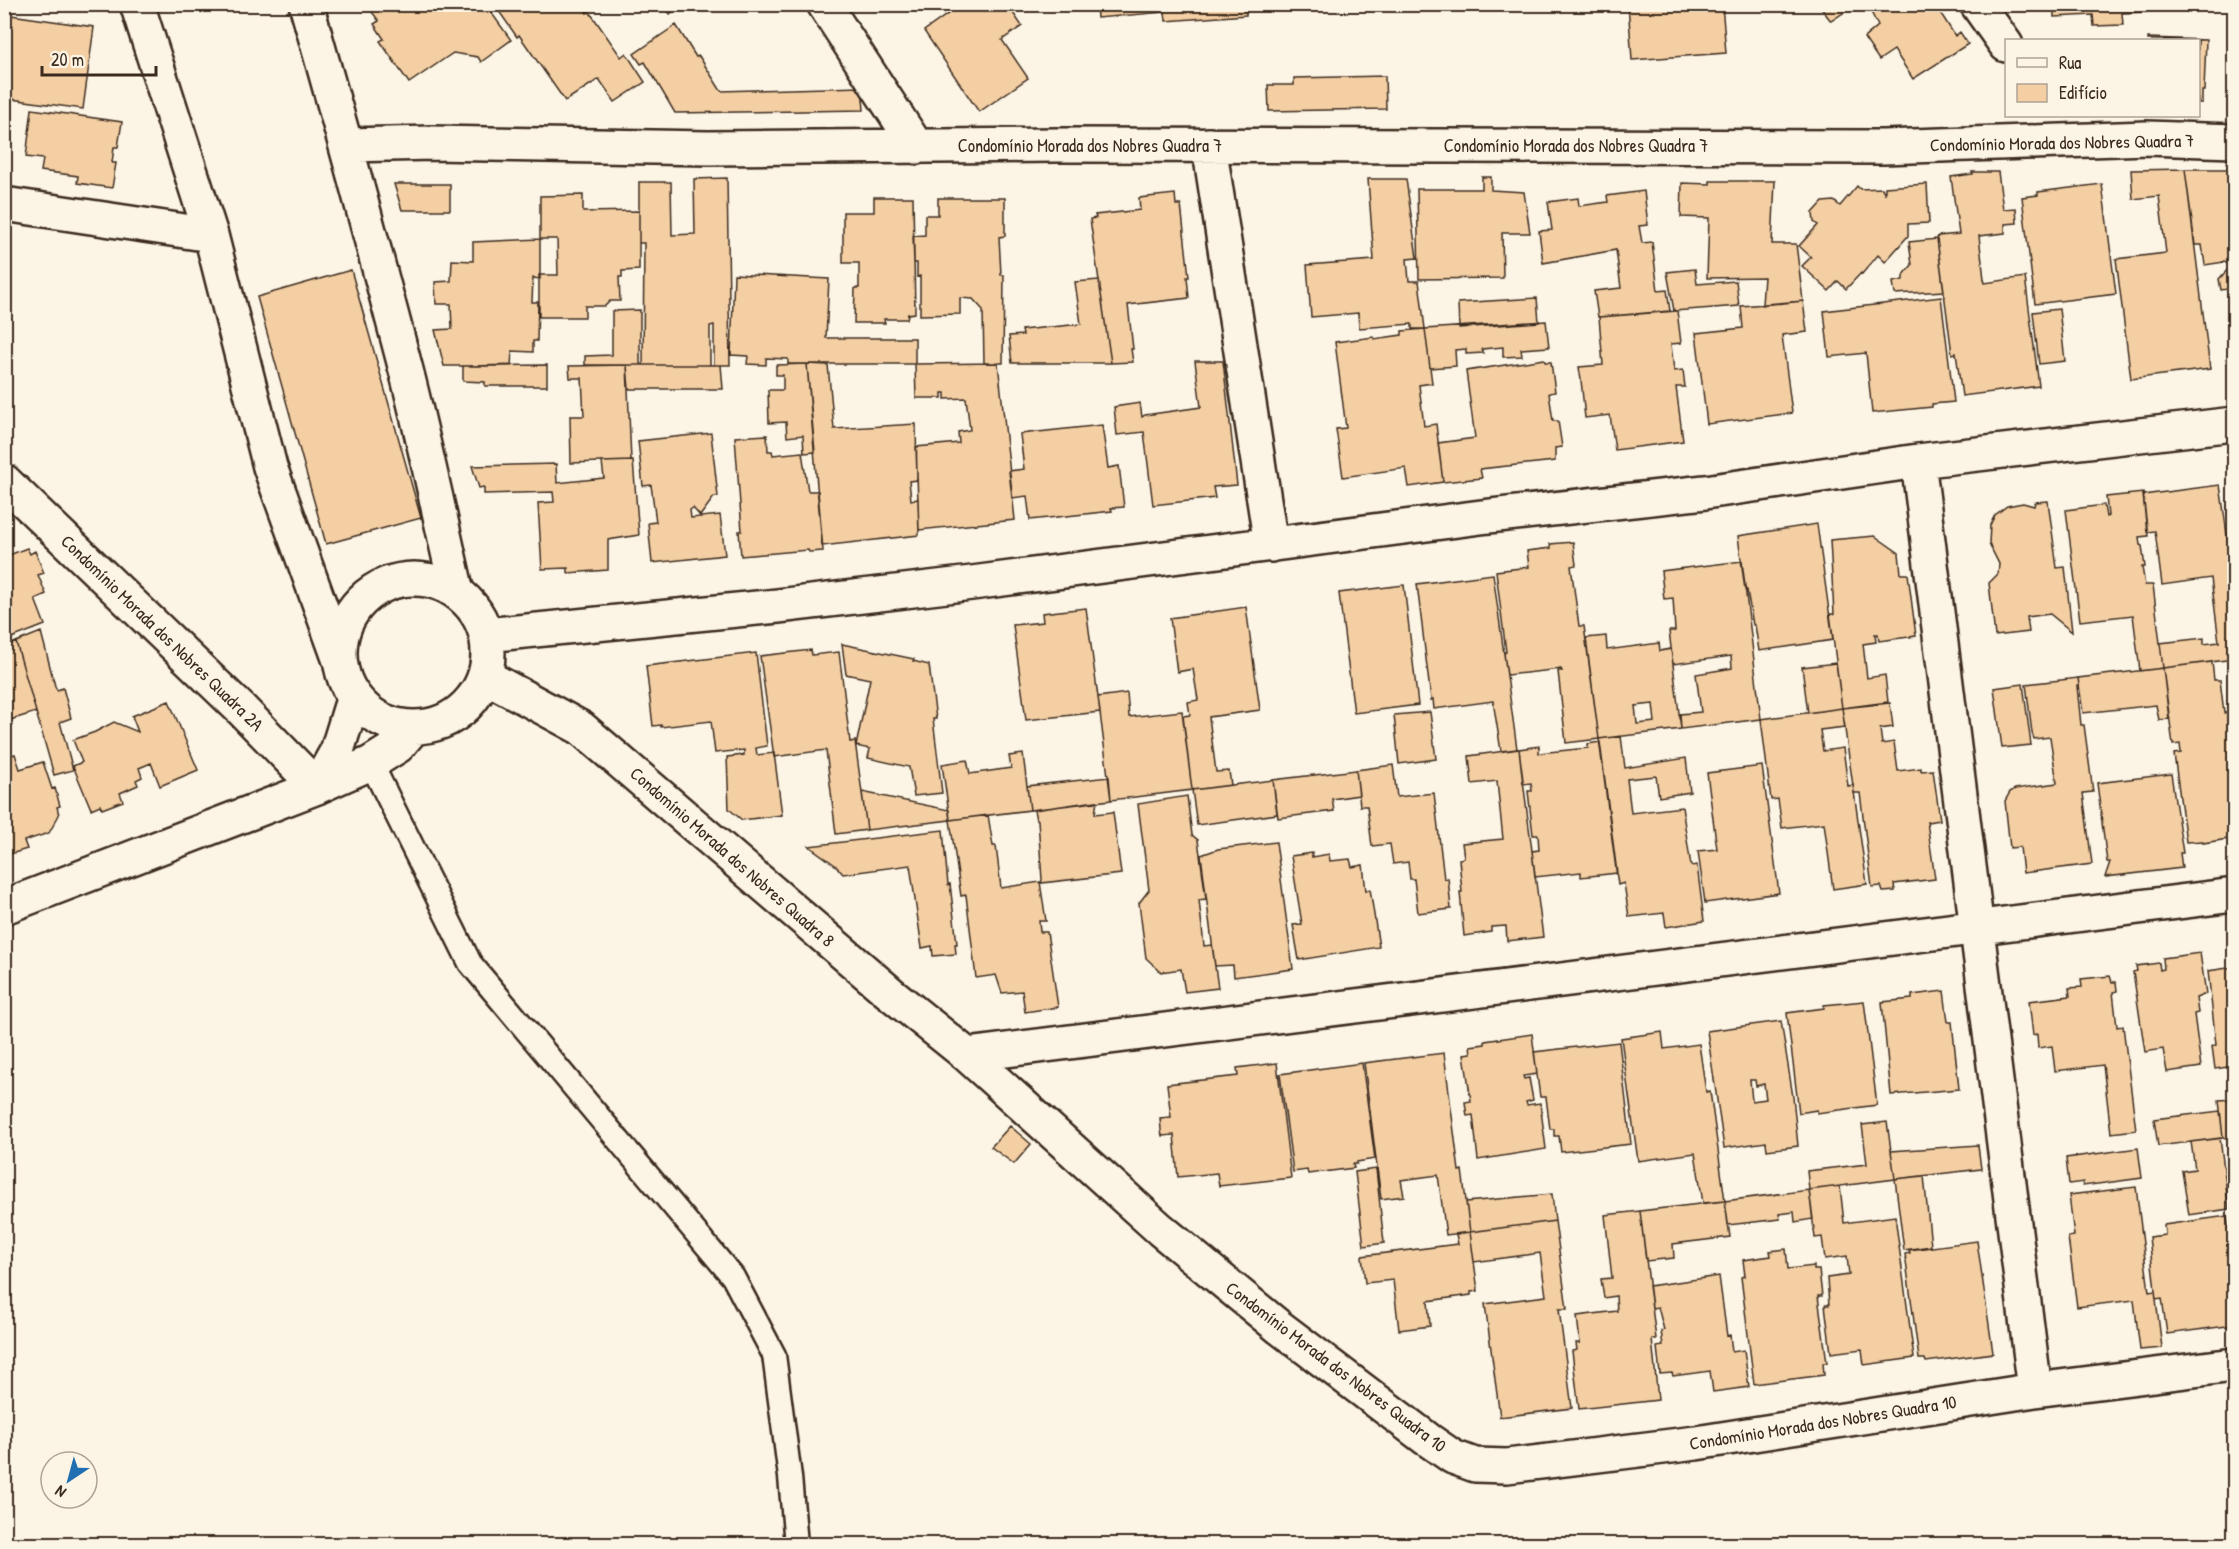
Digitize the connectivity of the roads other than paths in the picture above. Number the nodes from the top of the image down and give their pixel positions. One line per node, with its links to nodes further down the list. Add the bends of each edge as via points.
1 (137, 4): 11 (street)
2 (306, 4): 7 (street)
3 (824, 4): 9 (street)
4 (1977, 4): 5 (street)
5 (2005, 42)
6 (2235, 141): 8 (street, Condomínio Morada dos Nobres Quadra 7, via 2147,138 1883,147)
7 (347, 145): 9 (street, Condomínio Morada dos Nobres Quadra 7); 16 (street, via 406,371)
8 (1209, 145): 9 (street, Condomínio Morada dos Nobres Quadra 7); 15 (street)
9 (917, 147)
10 (4, 204): 11 (street)
11 (211, 235): 18 (street, via 270,467)
12 (2235, 424): 13 (street)
13 (1918, 460): 15 (street, via 1705,492); 26 (street)
14 (4, 481): 23 (street, Condomínio Morada dos Nobres Quadra 2A)
15 (1271, 545): 17 (street, via 778,606)
16 (456, 592): 17 (street, via 474,609); 18 (street, via 436,582 413,578 390,582 369,592 353,609 343,629)
17 (486, 635): 19 (street)
18 (339, 658): 20 (street)
19 (485, 676): 21 (street, via 474,696 458,712 437,723); 27 (street, Condomínio Morada dos Nobres Quadra 8, via 581,728)
20 (354, 696): 21 (street, via 370,713 391,723); 23 (street, via 337,751)
21 (414, 727): 22 (street, via 398,746)
22 (371, 763): 23 (street); 30 (lane, via 470,963 732,1277 774,1355)
23 (317, 787): 25 (street)
24 (2235, 895): 26 (street)
25 (4, 907)
26 (1977, 927): 27 (street); 29 (street)
27 (967, 1056): 29 (street, Condomínio Morada dos Nobres Quadra 10, via 1161,1230 1279,1327 1427,1439 1475,1465 1507,1466 1696,1443)
28 (2235, 1365): 29 (street, Condomínio Morada dos Nobres Quadra 10)
29 (2035, 1390)
30 (796, 1545)

